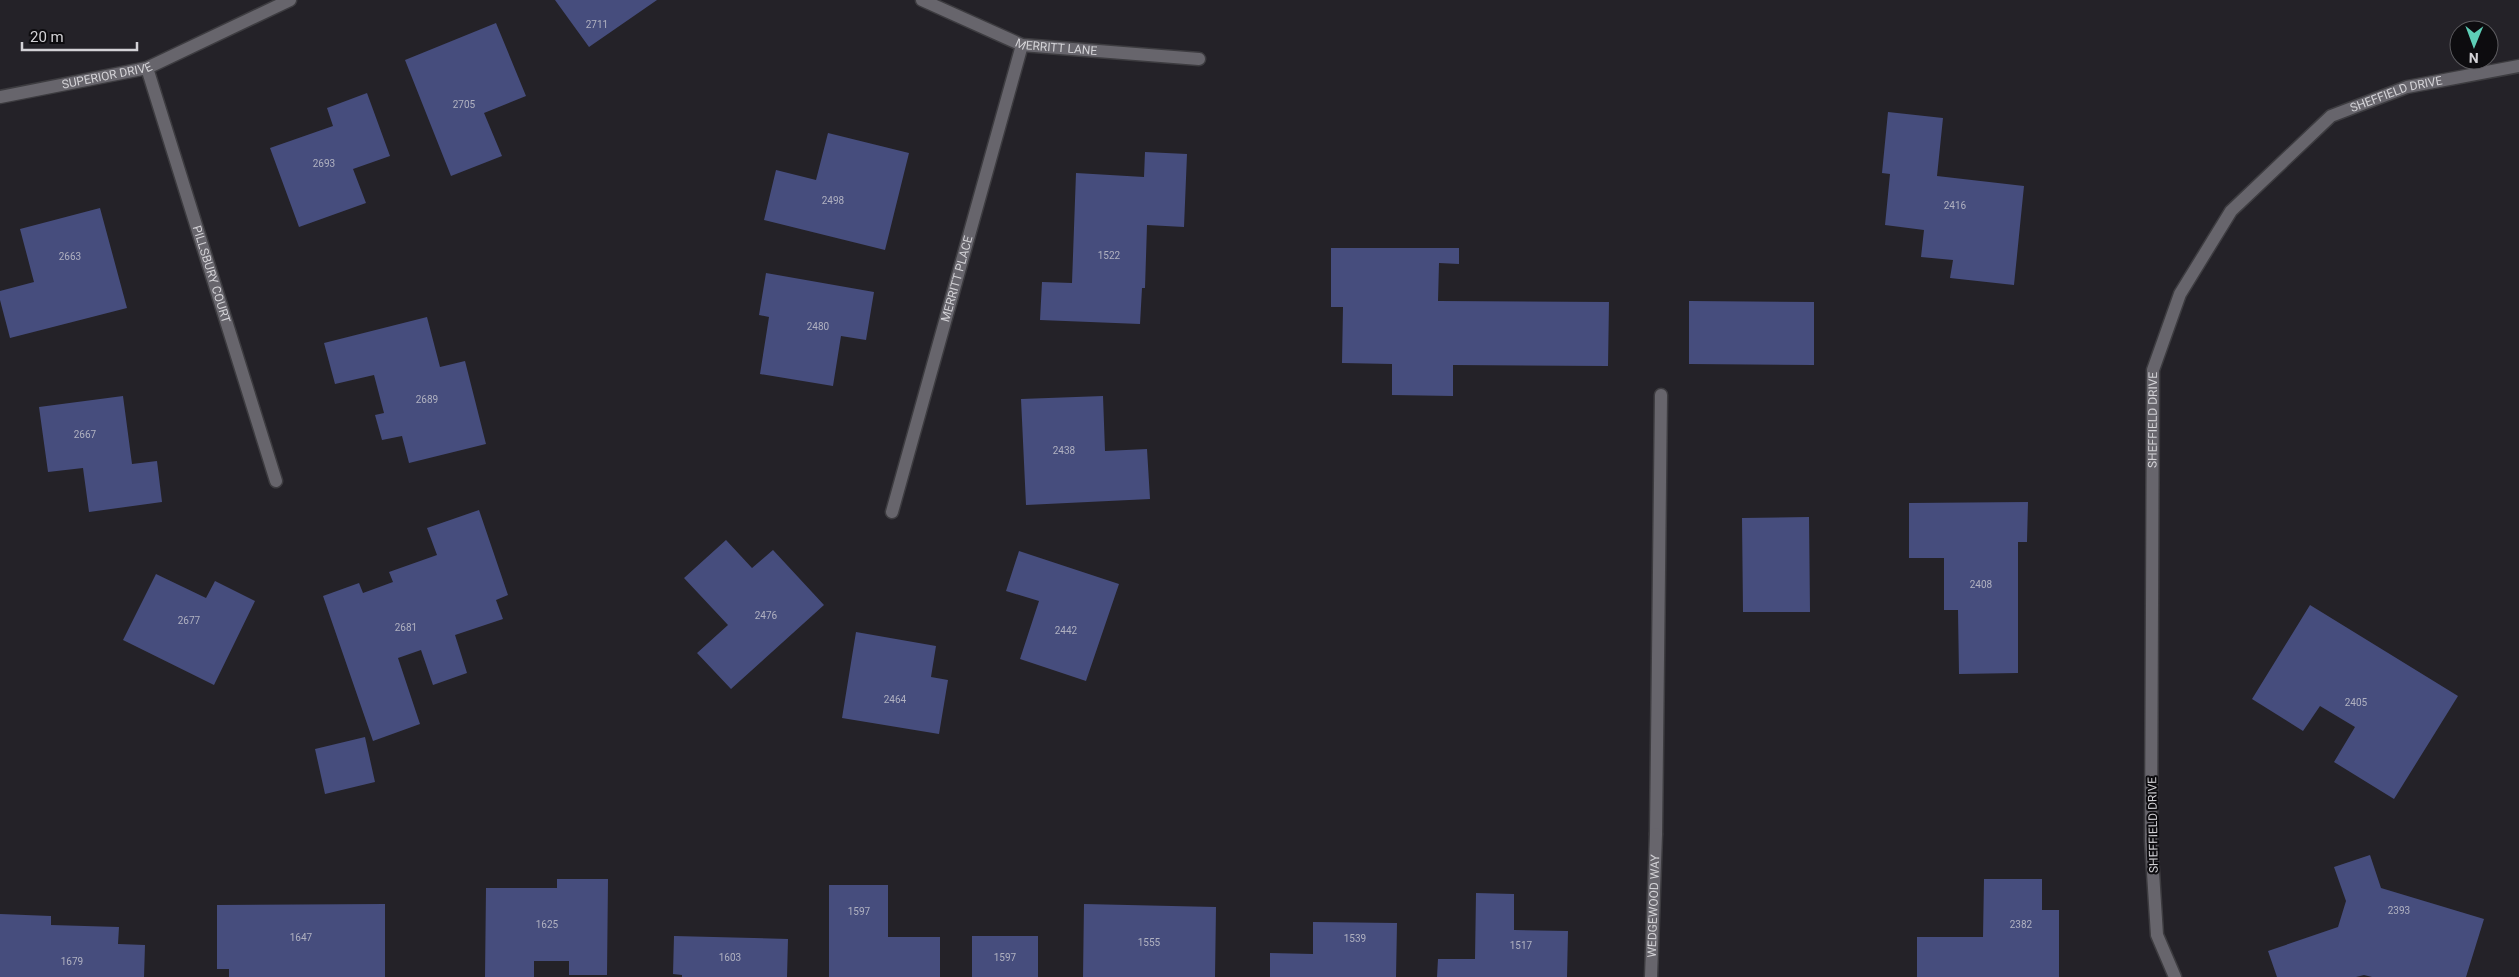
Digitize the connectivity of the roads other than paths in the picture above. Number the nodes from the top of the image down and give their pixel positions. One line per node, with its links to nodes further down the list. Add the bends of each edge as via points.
1 (290, 0): 6 (street, SUPERIOR DRIVE)
2 (922, 0): 3 (street, MERRITT LANE)
3 (1022, 45): 4 (street, MERRITT LANE); 10 (street, MERRITT PLACE)
4 (1199, 59)
5 (2519, 66): 12 (street, SHEFFIELD DRIVE, via 2407,87 2331,116 2231,211 2180,294 2153,370 2151,841 2157,935)
6 (147, 68): 7 (street, SUPERIOR DRIVE); 9 (street, PILLSBURY COURT)
7 (0, 97)
8 (1661, 395): 11 (street, WEDGEWOOD WAY, via 1656,834)
9 (276, 481)
10 (892, 512)
11 (1651, 977)
12 (2175, 977)

